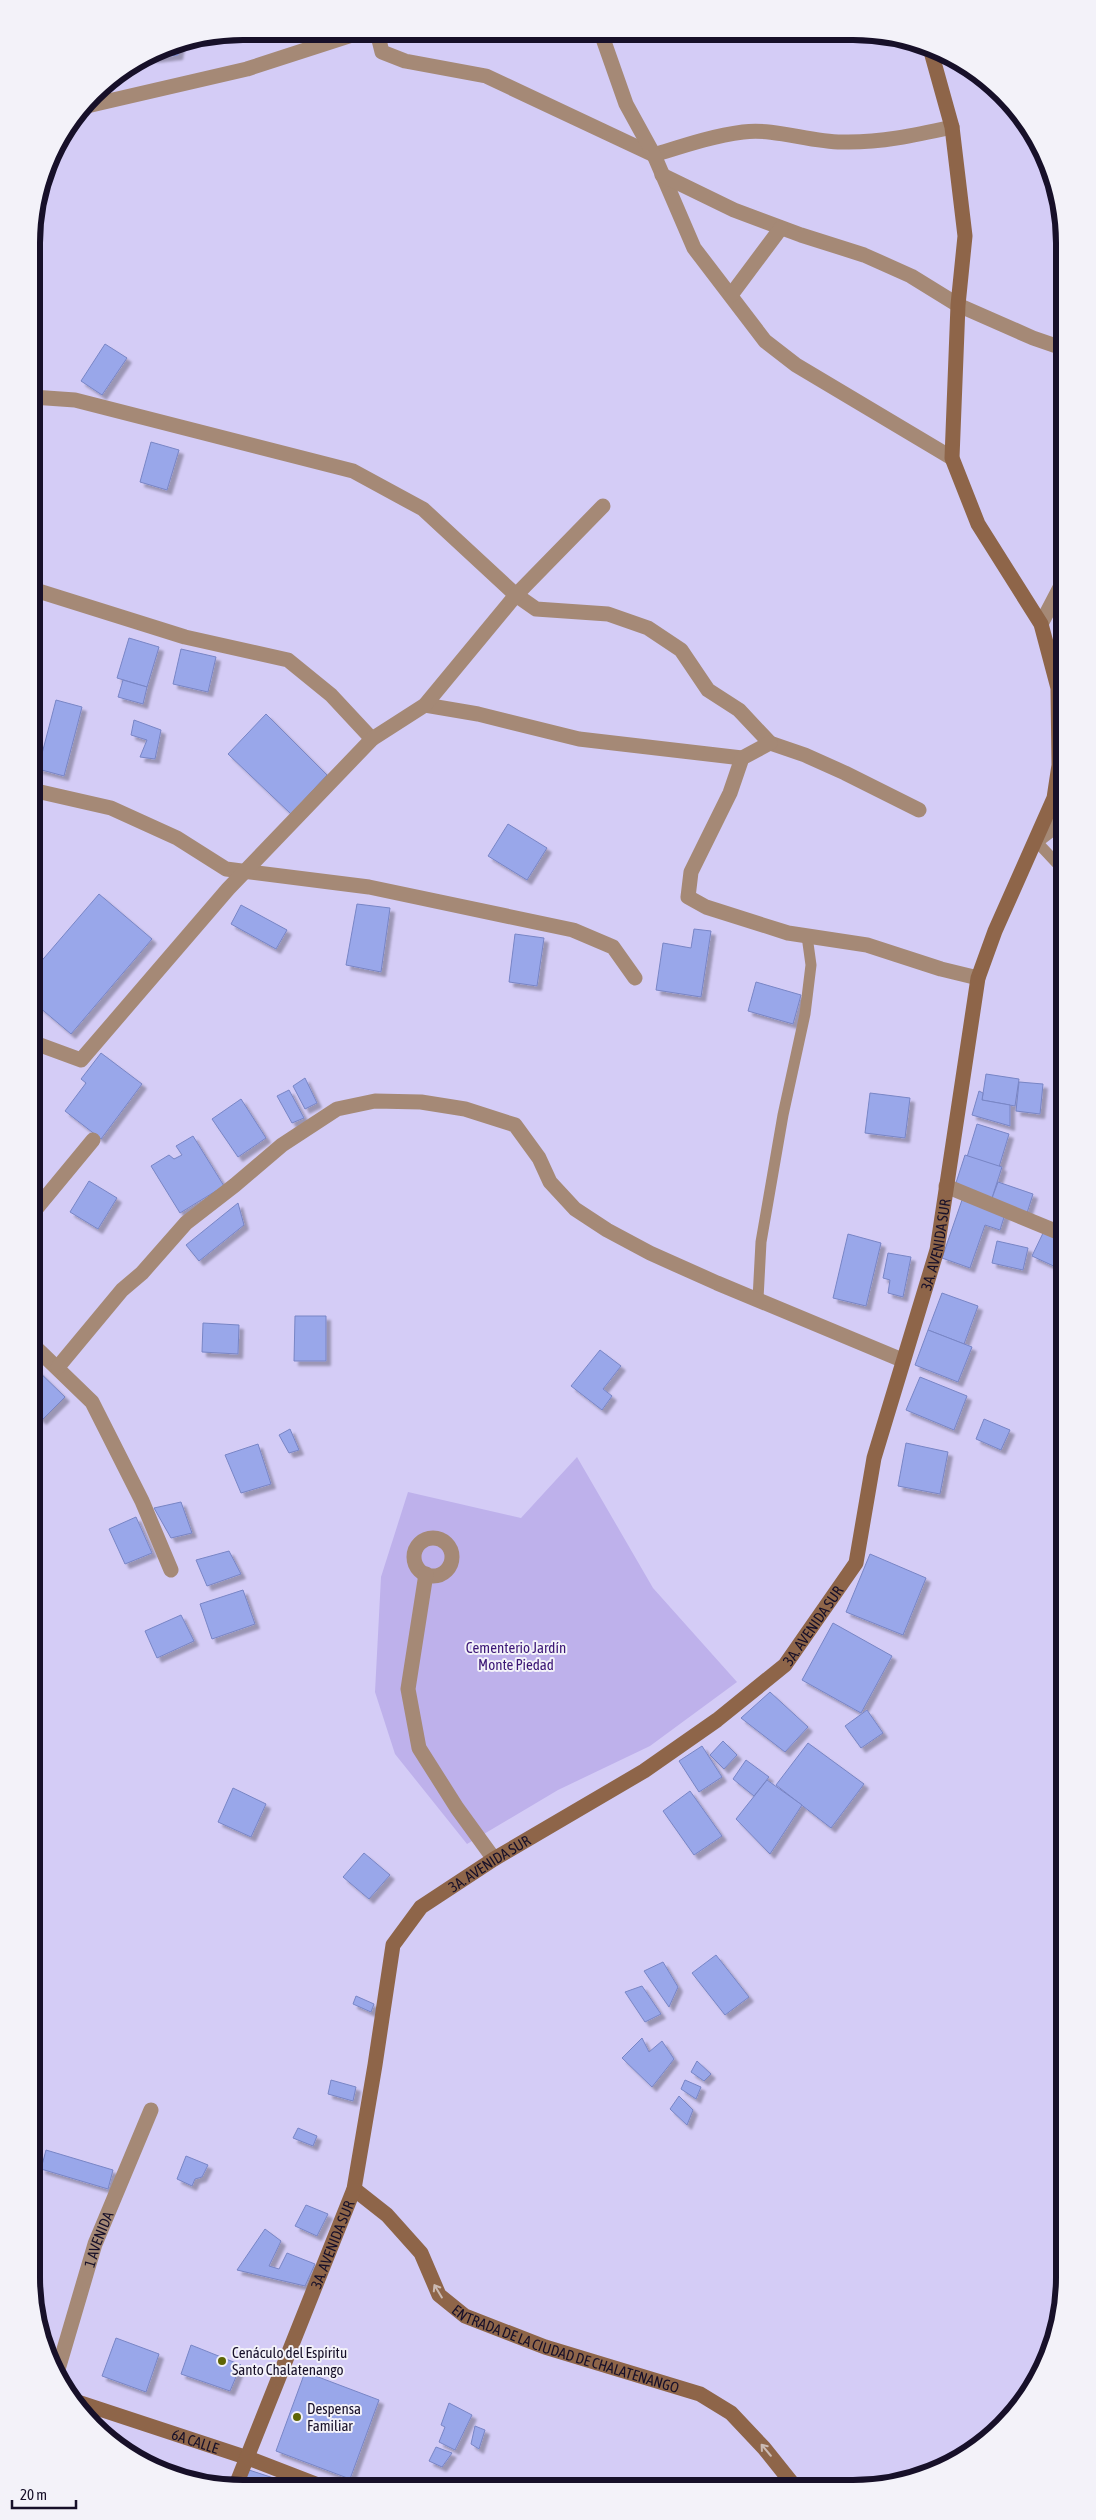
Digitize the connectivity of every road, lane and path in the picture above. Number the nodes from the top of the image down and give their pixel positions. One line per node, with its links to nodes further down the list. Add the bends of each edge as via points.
1 (337, 40): 5 (street, via 248,69)
2 (379, 40): 7 (street, via 382,52 405,61 486,76)
3 (603, 40): 7 (street, via 626,104)
4 (932, 56): 6 (street)
5 (96, 104)
6 (952, 127): 7 (street, via 890,140 841,142 745,132 702,140); 11 (street, via 965,236)
7 (654, 155): 8 (street)
8 (662, 175): 9 (street, via 734,210); 10 (street, via 694,248)
9 (782, 228): 10 (street); 11 (street, via 864,255 911,276)
10 (731, 295): 14 (street, via 765,341 796,365)
11 (958, 305): 12 (street); 14 (street)
12 (1056, 346)
13 (40, 398): 17 (street, via 75,400 353,471 423,509)
14 (952, 458): 19 (street, 3A. AVENIDA SUR, via 978,524)
15 (603, 506): 17 (street)
16 (40, 592): 22 (street, via 185,637 288,660 331,695)
17 (516, 595): 21 (street); 23 (street, via 536,609 608,614 648,628 681,650 708,690 739,710)
18 (1056, 595): 19 (street)
19 (1041, 624): 20 (street, 3A. AVENIDA SUR)
20 (1056, 680)
21 (425, 705): 22 (street); 24 (street, via 478,714 579,739)
22 (372, 739): 31 (street)
23 (770, 743): 24 (street); 27 (street, via 846,773)
24 (742, 758): 32 (street, via 730,793 691,872 688,897 706,907)
25 (1056, 784): 29 (street, 3A. AVENIDA SUR, via 1054,798)
26 (40, 792): 31 (street, via 111,808 177,838 226,869)
27 (919, 810)
28 (1056, 826): 29 (street)
29 (1036, 841): 30 (lane); 34 (street, 3A. AVENIDA SUR, via 994,931)
30 (1056, 862)
31 (245, 873): 33 (street, via 369,887 573,930 613,947); 35 (street, via 82,1060)
32 (807, 936): 34 (street, via 867,945); 40 (lane, via 812,965 761,1242)
33 (635, 978)
34 (978, 978): 37 (street, 3A. AVENIDA SUR)
35 (40, 1045)
36 (93, 1140): 38 (street)
37 (946, 1186): 39 (street); 42 (street, 3A. AVENIDA SUR, via 937,1250)
38 (40, 1205)
39 (1056, 1232)
40 (758, 1299): 42 (street); 43 (street, via 650,1254 574,1209 550,1182 539,1158 515,1125 465,1108 421,1102 375,1101 337,1109 282,1145 186,1223 142,1273 122,1290)
41 (40, 1351): 43 (street)
42 (902, 1360): 46 (street, 3A. AVENIDA SUR, via 874,1458 856,1563 786,1665 717,1720 644,1771)
43 (58, 1368): 44 (street, via 92,1402 142,1501)
44 (170, 1570)
45 (426, 1574): 46 (street, via 408,1689 419,1748)
46 (494, 1859): 48 (street, 3A. AVENIDA SUR, via 422,1907 393,1945)
47 (150, 2110): 49 (street, 1 AVENIDA, via 95,2244)
48 (354, 2189): 51 (street, 3A. AVENIDA SUR); 54 (street, ENTRADA DE LA CIUDAD DE CHALATENANGO, one-way to 48, via 731,2413 700,2394 545,2347 465,2316 439,2295 421,2253 381,2210)
49 (60, 2364)
50 (84, 2404): 51 (street, 6A CALLE)
51 (248, 2458): 52 (street, 3A. AVENIDA SUR); 53 (street, 6A CALLE)
52 (238, 2480)
53 (303, 2480)
54 (790, 2480)

